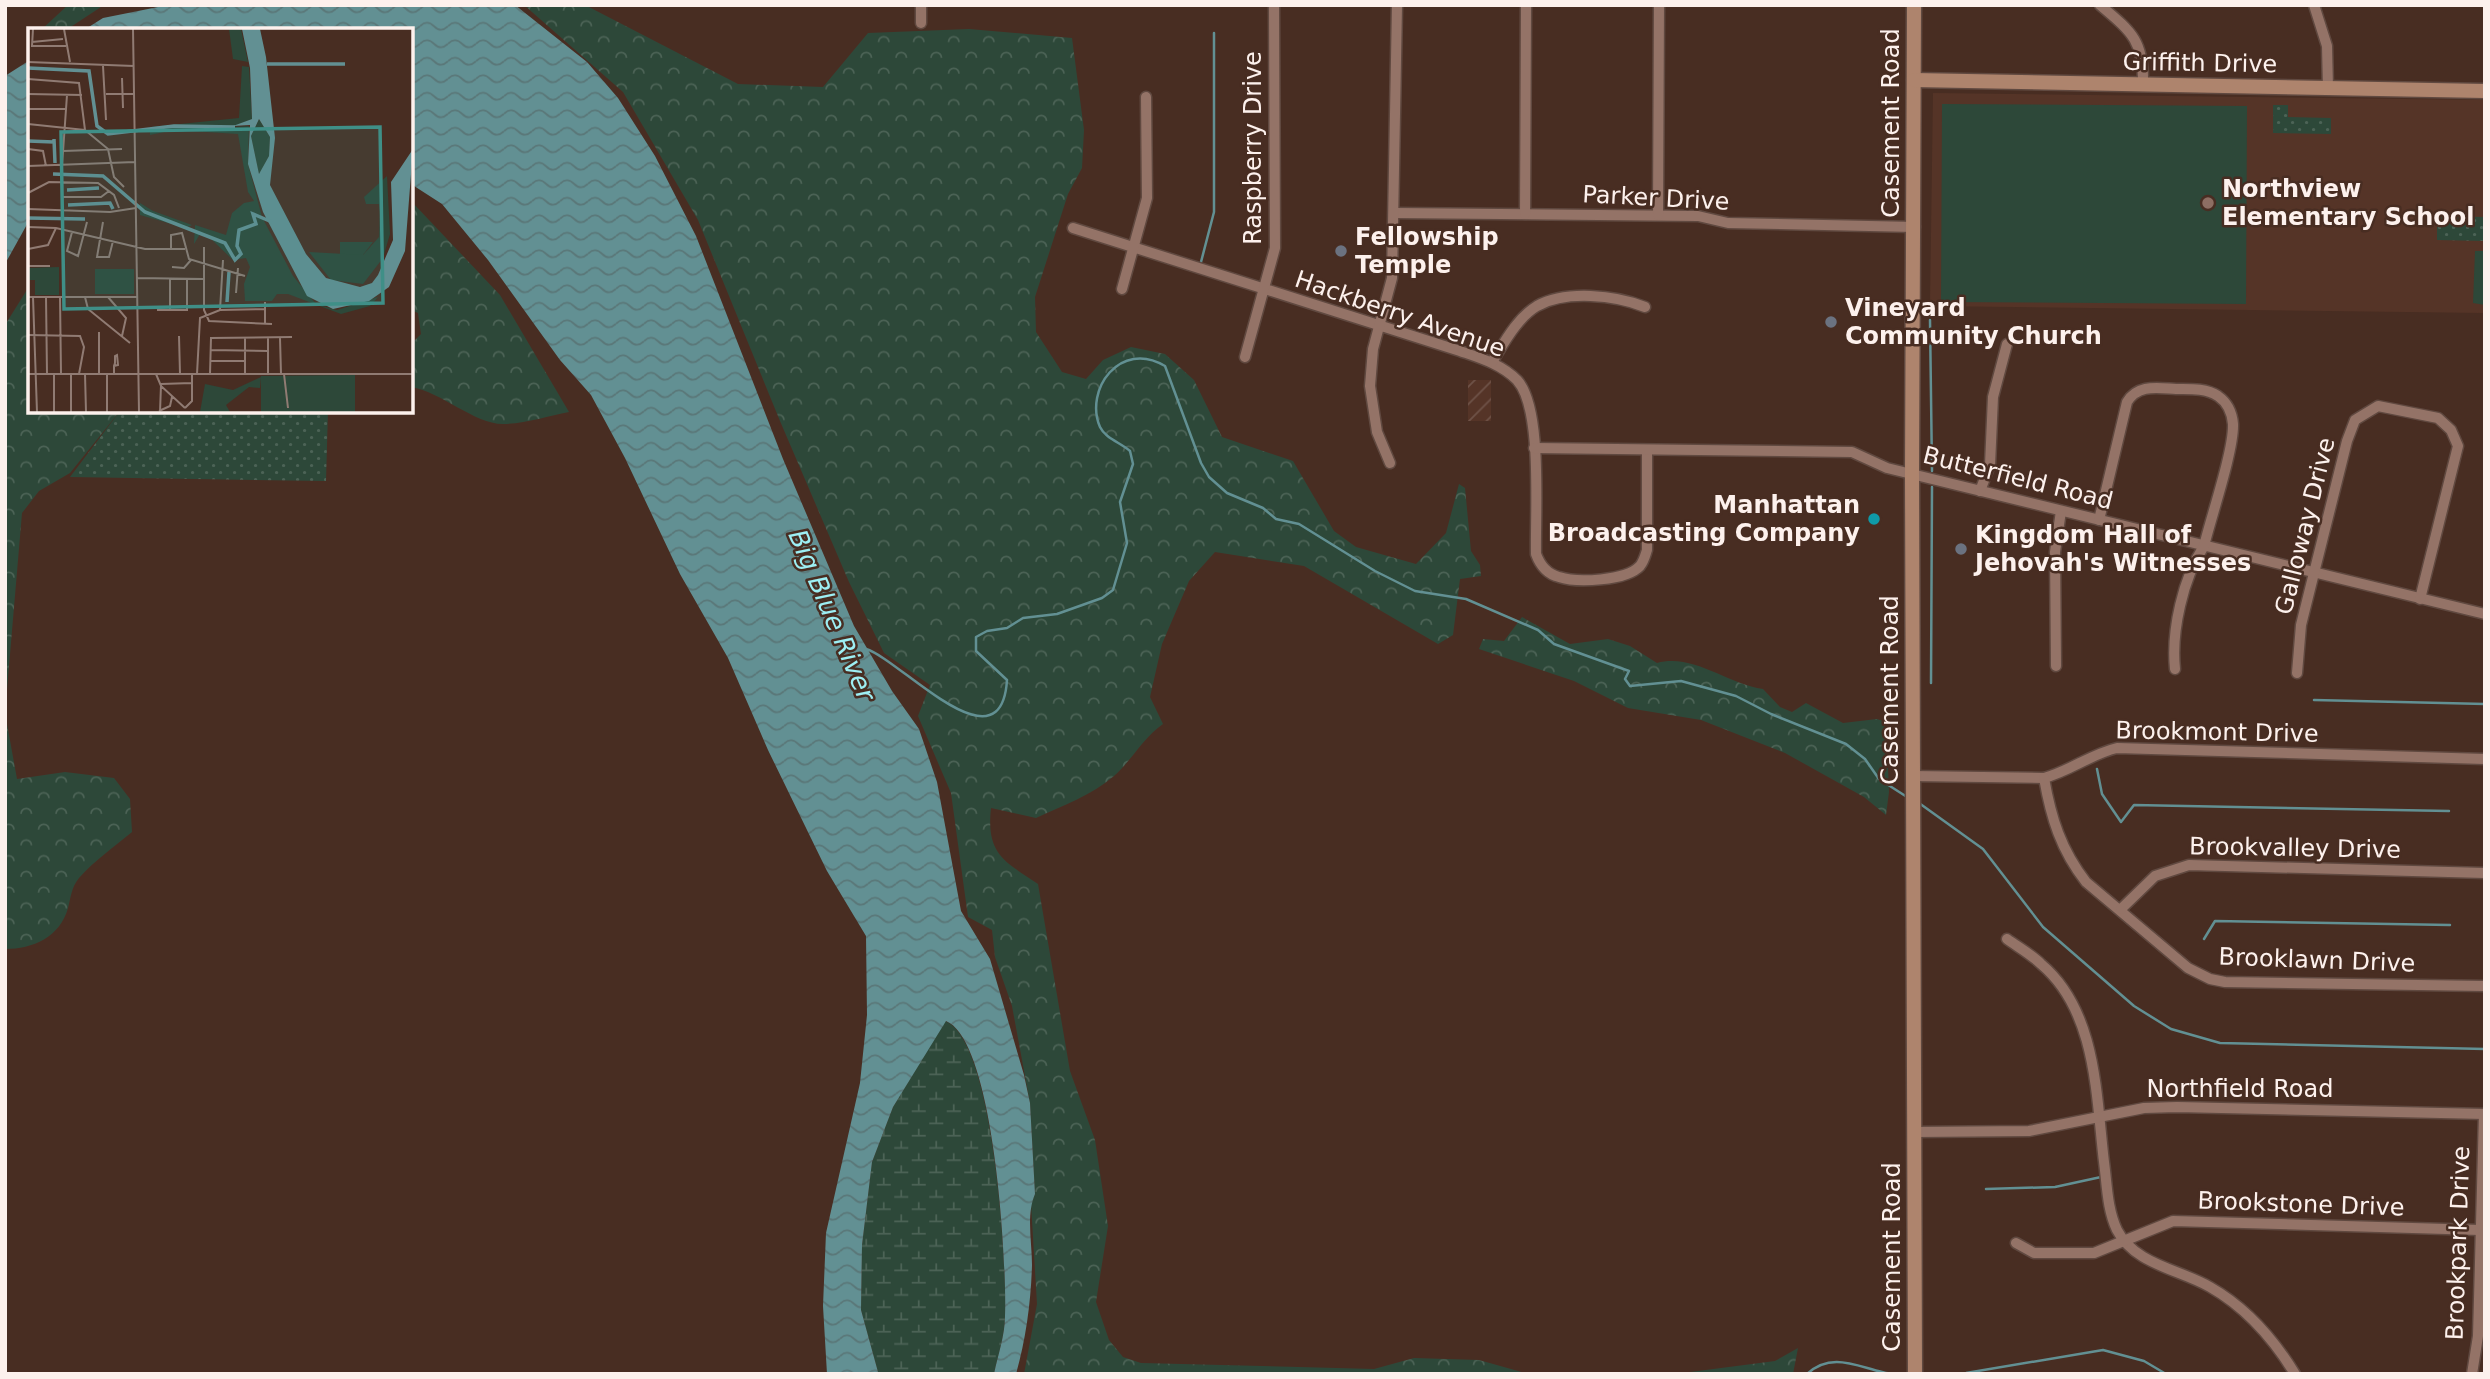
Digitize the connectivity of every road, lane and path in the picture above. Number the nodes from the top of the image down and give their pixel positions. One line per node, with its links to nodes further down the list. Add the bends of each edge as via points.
1 (921, 5): 9 (street)
2 (1274, 5): 22 (street, Raspberry Drive, via 1275,248)
3 (1396, 5): 15 (street)
4 (1526, 5): 16 (street)
5 (1659, 5): 17 (street)
6 (1914, 5): 10 (street, Casement Road)
7 (2100, 5): 11 (street, via 2140,46)
8 (2314, 5): 12 (street, via 2324,28)
9 (921, 23)
10 (1914, 80): 11 (street, Griffith Drive); 18 (street, Casement Road)
11 (2143, 84): 12 (street, Griffith Drive)
12 (2328, 88): 13 (street, Griffith Drive)
13 (2485, 91)
14 (1146, 97): 20 (street, via 1147,198)
15 (1395, 213): 16 (street, Parker Drive); 24 (street, via 1392,278)
16 (1525, 214): 17 (street, Parker Drive)
17 (1658, 215): 18 (street, Parker Drive, via 1698,216 1728,223)
18 (1915, 227): 31 (street, Casement Road)
19 (1073, 228): 20 (street, Hackberry Avenue)
20 (1135, 248): 21 (street); 22 (street, Hackberry Avenue)
21 (1122, 289)
22 (1265, 290): 24 (street, Hackberry Avenue); 26 (street, Raspberry Drive)
23 (1645, 307): 27 (street, via 1623,298 1550,301 1525,315)
24 (1381, 328): 27 (street, Hackberry Avenue); 30 (street, via 1373,349 1370,386 1377,432)
25 (2007, 344): 32 (street, via 1993,397 1990,465)
26 (1245, 357)
27 (1492, 362): 28 (street, Hackberry Avenue, via 1525,392 1533,416)
28 (1534, 448): 29 (street, Butterfield Road); 29 (street, Hackberry Avenue, via 1536,554 1545,569 1560,578 1614,578 1634,571 1643,562 1647,550)
29 (1647, 450): 31 (street, Butterfield Road, via 1852,452)
30 (1390, 463)
31 (1912, 474): 32 (street, Butterfield Road); 44 (street, Casement Road)
32 (1980, 491): 33 (street, Butterfield Road)
33 (2061, 511): 34 (street, Butterfield Road); 39 (street, via 2054,552)
34 (2099, 520): 35 (street, Butterfield Road); 35 (street, via 2132,395 2148,388 2210,392 2230,408 2233,425)
35 (2204, 545): 36 (street, Butterfield Road); 40 (street, via 2195,560 2176,632)
36 (2314, 573): 37 (street, Butterfield Road); 37 (street, Galloway Drive, via 2355,420 2378,406 2410,411 2446,423 2458,446); 41 (street, Galloway Drive, via 2301,625)
37 (2420, 599): 38 (street, Butterfield Road)
38 (2485, 614)
39 (2056, 666)
40 (2175, 669)
41 (2297, 673)
42 (2485, 759): 43 (street, Brookmont Drive, via 2117,748)
43 (2044, 778): 44 (street, Brookmont Drive); 46 (street, Brooklawn Drive, via 2061,846 2086,882)
44 (1913, 783): 51 (street, Casement Road)
45 (2485, 873): 46 (street, Brookvalley Drive, via 2189,865 2155,876)
46 (2121, 909): 48 (street, Brooklawn Drive, via 2188,968 2210,979)
47 (2007, 939): 50 (street, via 2041,963 2074,1007 2086,1039)
48 (2485, 986)
49 (2484, 1114): 50 (street, Northfield Road, via 2177,1107); 52 (street, Brookpark Drive)
50 (2098, 1116): 51 (street, Northfield Road, via 2029,1130); 53 (street, via 2110,1206)
51 (1914, 1132): 55 (street, Casement Road)
52 (2480, 1230): 53 (street, Brookstone Drive, via 2174,1222); 57 (street, Brookpark Drive, via 2478,1336)
53 (2125, 1242): 54 (street, Brookstone Drive, via 2094,1253 2034,1253); 56 (street, via 2147,1259 2208,1285 2241,1308 2259,1324)
54 (2016, 1243)
55 (1915, 1374)
56 (2295, 1374)
57 (2472, 1374)

